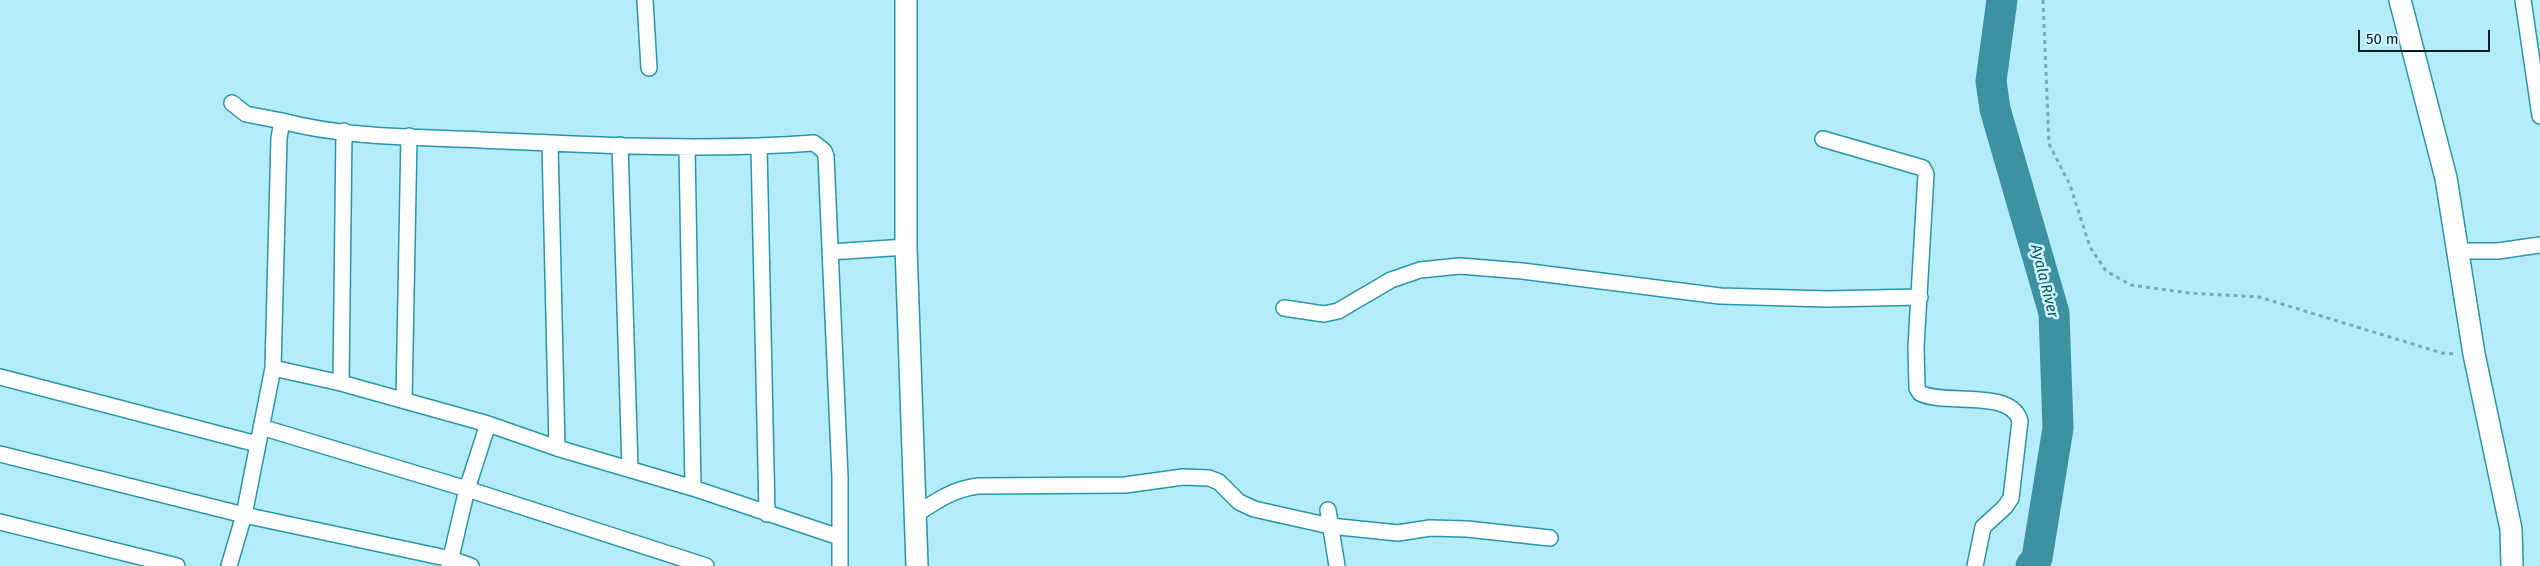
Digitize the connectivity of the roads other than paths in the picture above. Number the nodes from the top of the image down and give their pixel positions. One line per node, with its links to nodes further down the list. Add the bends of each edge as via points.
1 (646, 0): 5 (street)
2 (906, 0): 17 (street)
3 (2400, 0): 18 (street, via 2446,178)
4 (2523, 0): 7 (street)
5 (650, 68)
6 (232, 103): 8 (street, via 246,114)
7 (2540, 116)
8 (282, 121): 9 (street); 22 (street)
9 (344, 131): 10 (street); 24 (street)
10 (409, 136): 12 (street); 25 (street)
11 (1823, 139): 20 (street, via 1923,168 1926,174)
12 (550, 143): 13 (street); 29 (street)
13 (620, 145): 15 (street); 31 (street)
14 (759, 147): 15 (street); 19 (street, via 814,143 824,150); 36 (street)
15 (687, 148): 32 (street)
16 (2540, 245): 18 (street, via 2498,251)
17 (906, 247): 19 (street); 37 (street)
18 (2459, 251): 51 (street, via 2474,354 2511,529)
19 (830, 252): 40 (street, via 840,477)
20 (1920, 297): 21 (street, via 1720,296 1460,266 1420,270 1392,280 1338,311 1324,314); 50 (street, via 1916,347 1920,394 2012,407 2018,412 2020,421 2011,498 1983,527)
21 (1284, 308)
22 (272, 368): 24 (street); 27 (street)
23 (0, 377): 28 (street)
24 (341, 383): 25 (street)
25 (404, 400): 26 (street)
26 (488, 424): 29 (street); 33 (street)
27 (261, 427): 28 (street); 33 (street)
28 (257, 444): 35 (street)
29 (557, 448): 31 (street)
30 (0, 454): 35 (street)
31 (630, 468): 32 (street)
32 (693, 488): 36 (street)
33 (467, 489): 42 (street); 46 (street)
34 (1328, 510): 39 (street)
35 (244, 514): 42 (street); 44 (street)
36 (766, 514): 40 (street)
37 (915, 515): 39 (street, via 960,488 1125,484 1183,477 1209,478 1219,482 1239,502 1254,509); 48 (street)
38 (0, 522): 43 (street)
39 (1330, 526): 41 (street, via 1398,533 1430,528 1467,529); 49 (street)
40 (839, 537): 47 (street)
41 (1550, 538)
42 (450, 562): 45 (street)
43 (177, 566)
44 (229, 566)
45 (471, 566)
46 (706, 566)
47 (840, 566)
48 (916, 566)
49 (1337, 566)
50 (1975, 566)
51 (2512, 566)

